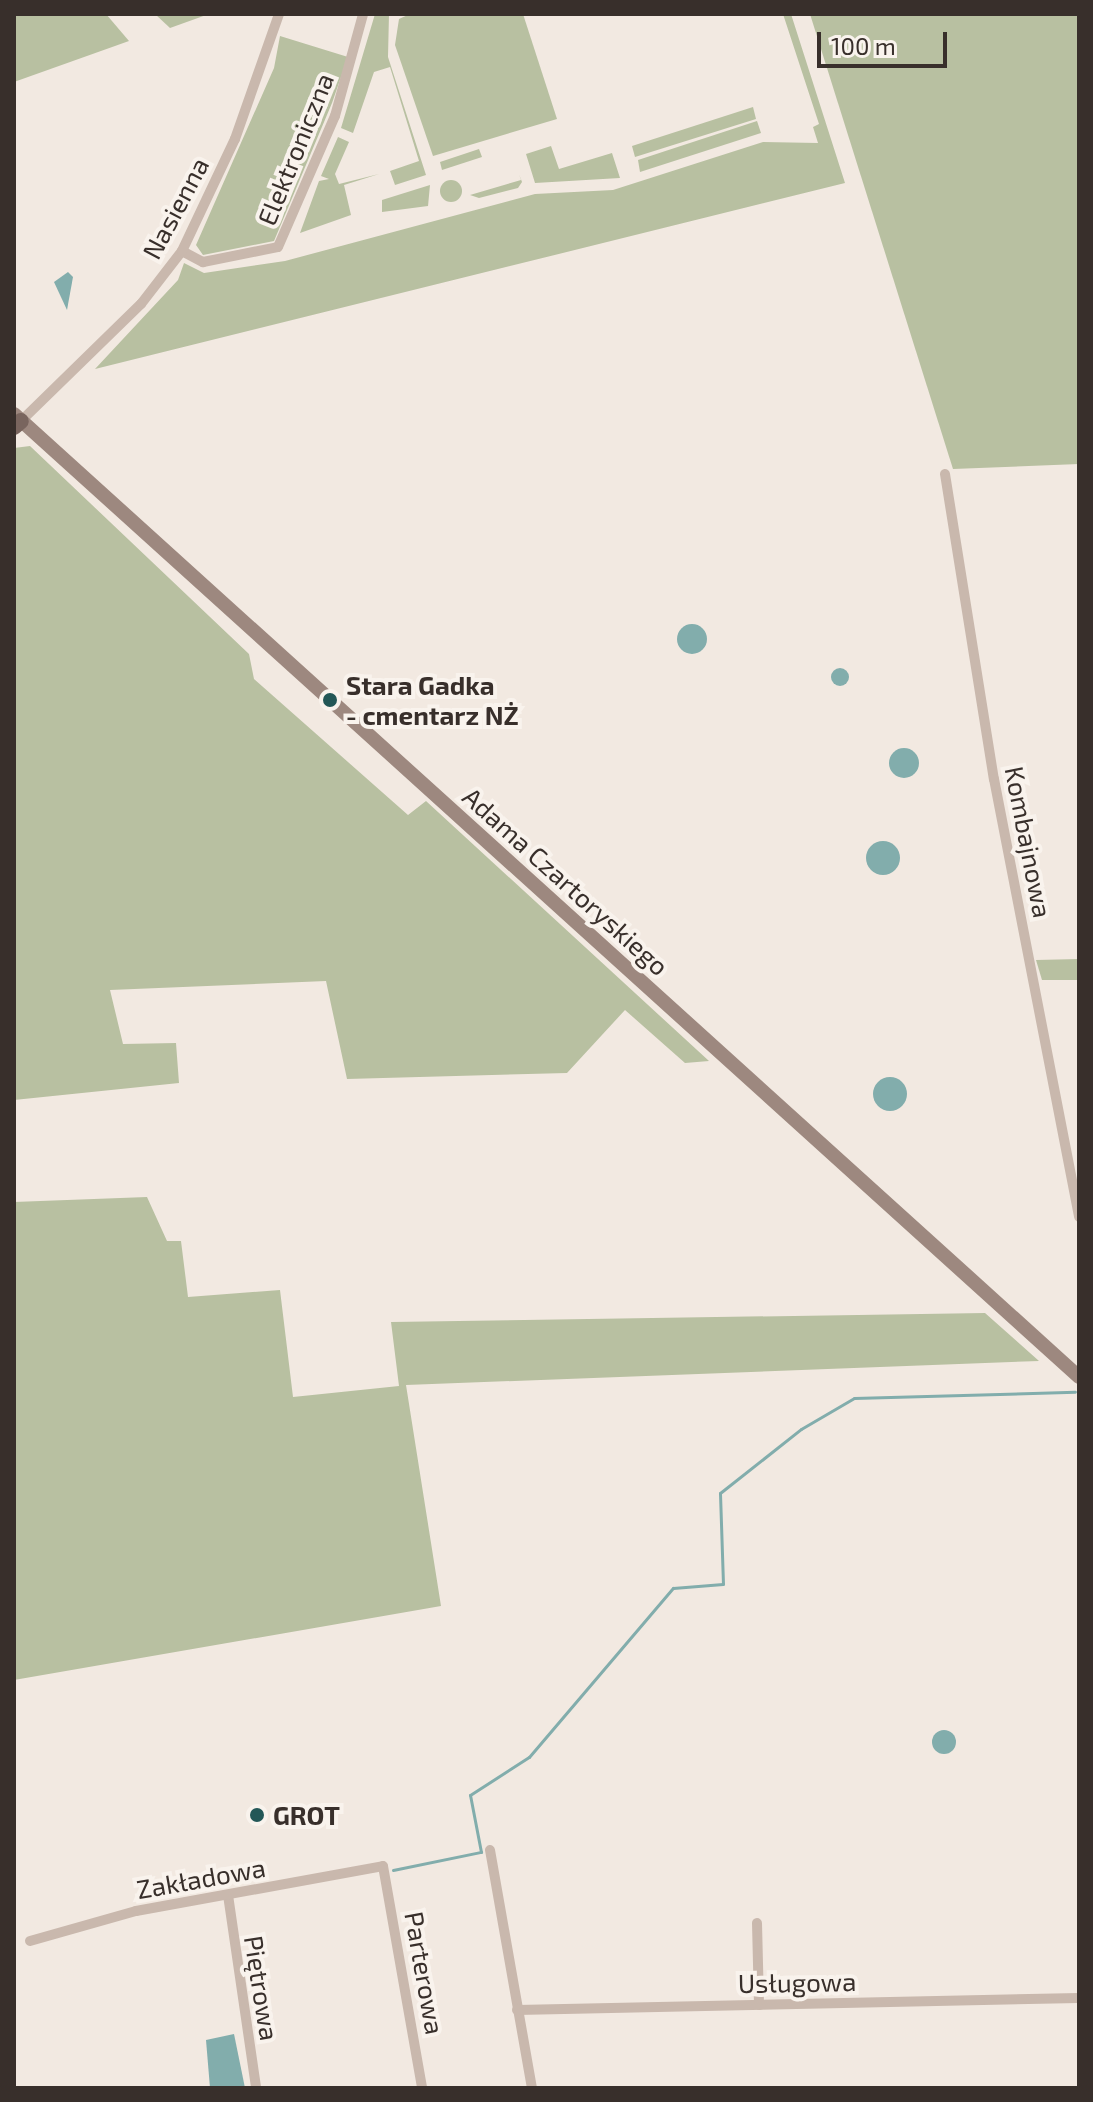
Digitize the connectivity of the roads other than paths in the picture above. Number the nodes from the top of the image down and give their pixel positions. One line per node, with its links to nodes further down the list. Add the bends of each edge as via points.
1 (279, 14): 3 (street, Nasienna, via 235,139)
2 (363, 14): 3 (street, Elektroniczna, via 335,116 278,247 203,262)
3 (182, 251): 4 (street, Nasienna, via 141,304)
4 (16, 421): 7 (street, Adama Czartoryskiego)
5 (945, 474): 6 (street, Kombajnowa, via 994,779)
6 (1079, 1217)
7 (1079, 1377)
8 (490, 1850): 15 (street)
9 (383, 1866): 10 (street, Zakładowa); 17 (street, Parterowa)
10 (228, 1895): 12 (street, Zakładowa); 16 (street, Piętrowa)
11 (757, 1923): 14 (street)
12 (30, 1941)
13 (1079, 1998): 14 (street, Usługowa)
14 (759, 2005): 15 (street, Usługowa)
15 (517, 2010): 18 (street)
16 (256, 2088)
17 (422, 2088)
18 (532, 2088)

